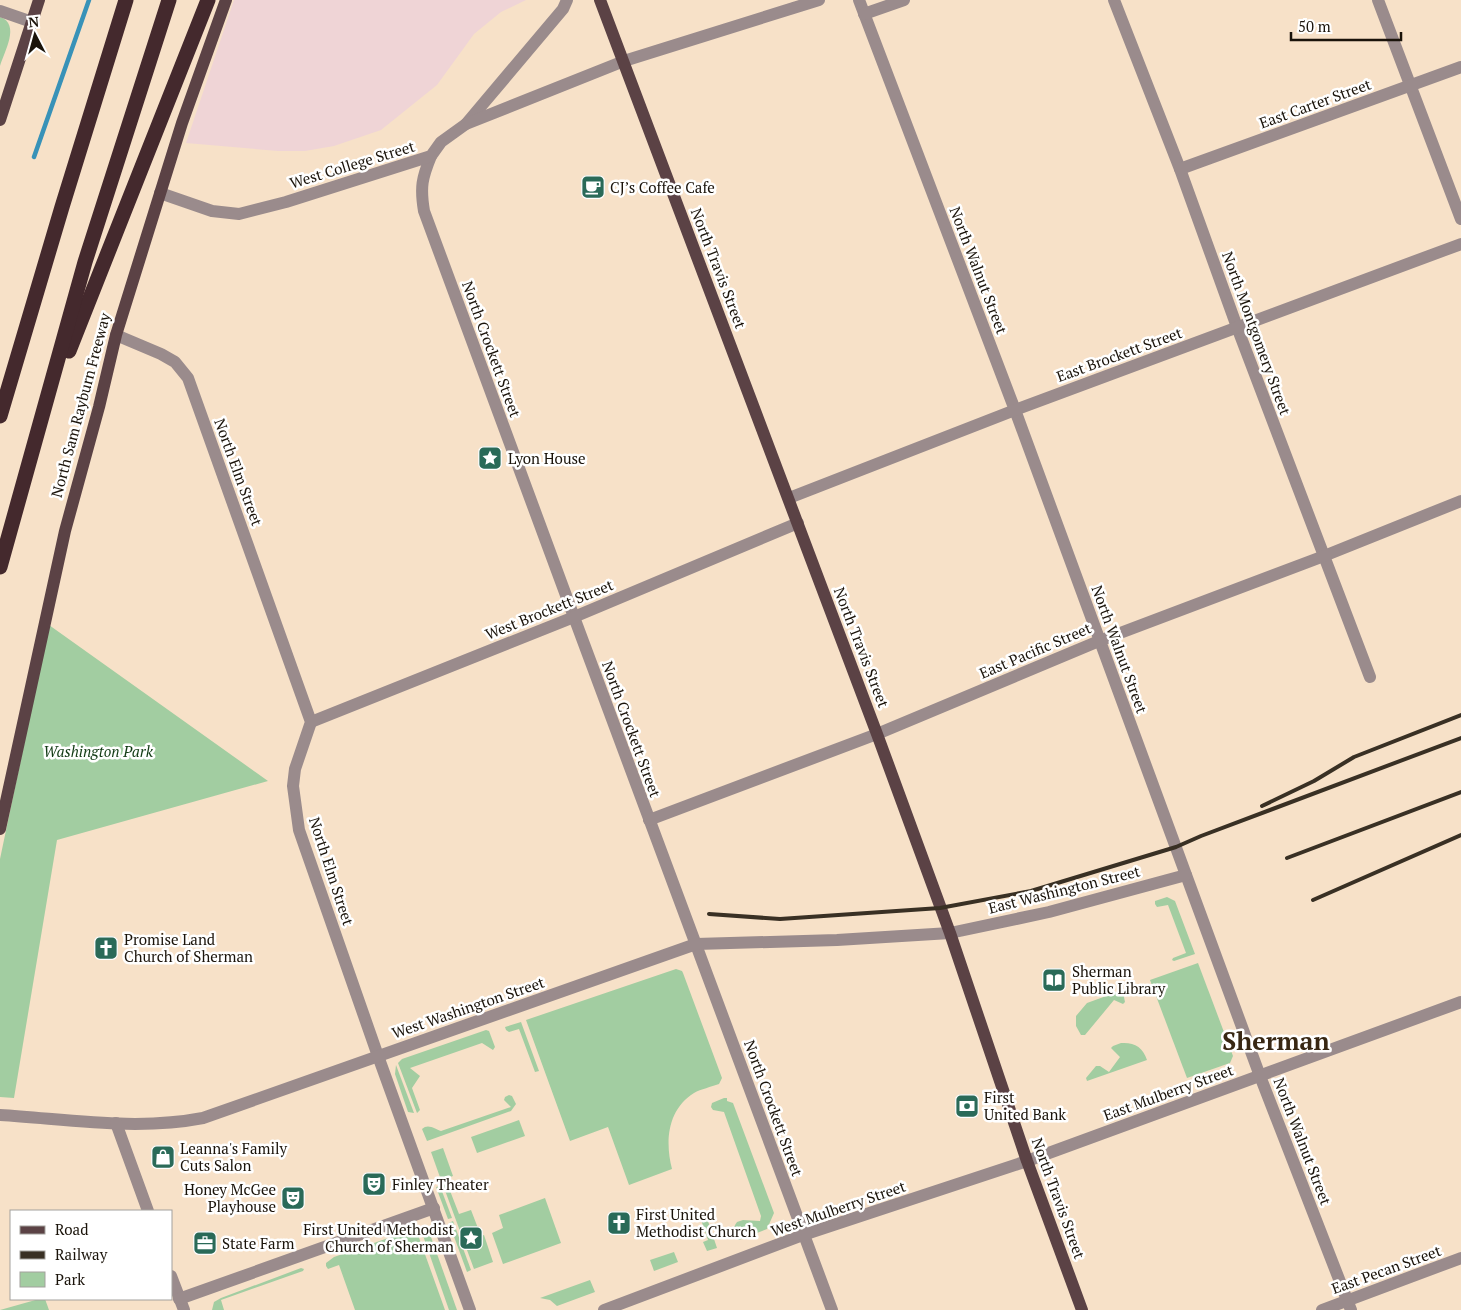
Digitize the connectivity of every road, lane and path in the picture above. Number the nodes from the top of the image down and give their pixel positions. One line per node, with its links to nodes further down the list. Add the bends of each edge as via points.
1 (38, 0): 15 (main road)
2 (126, 0): 29 (highway)
3 (169, 0): 30 (highway, via 85,262)
4 (208, 0): 30 (highway)
5 (226, 0): 23 (main road, North Sam Rayburn Freeway)
6 (567, 0): 20 (street, via 563,9)
7 (600, 0): 16 (main road, North Travis Street)
8 (819, 0): 16 (street, West College Street)
9 (859, 0): 14 (street, North Walnut Street)
10 (904, 0): 14 (street)
11 (1114, 0): 22 (street, North Montgomery Street)
12 (1378, 0): 18 (street)
13 (0, 11): 15 (street)
14 (864, 14): 28 (street, North Walnut Street)
15 (32, 22): 19 (main road)
16 (624, 61): 20 (street, West College Street); 31 (main road, North Travis Street)
17 (1461, 67): 18 (street, East Carter Street)
18 (1410, 86): 22 (street, East Carter Street); 24 (street)
19 (0, 120)
20 (466, 124): 21 (street, West College Street, via 441,142)
21 (431, 156): 23 (street, West College Street, via 239,214 212,211); 36 (street, North Crockett Street, via 421,192 424,211)
22 (1180, 169): 26 (street, North Montgomery Street)
23 (160, 193): 27 (main road, North Sam Rayburn Freeway)
24 (1461, 219)
25 (1461, 244): 26 (street, East Brockett Street)
26 (1237, 327): 28 (street, East Brockett Street); 34 (street, North Montgomery Street)
27 (116, 335): 39 (street, North Elm Street, via 175,362 188,378); 42 (main road, North Sam Rayburn Freeway, via 65,530)
28 (1016, 410): 31 (street, East Brockett Street); 37 (street, North Walnut Street)
29 (0, 416)
30 (40, 424): 35 (highway)
31 (788, 498): 33 (main road, North Travis Street)
32 (1461, 501): 34 (street, East Pacific Street)
33 (798, 523): 36 (street, West Brockett Street); 40 (main road, North Travis Street)
34 (1324, 556): 37 (street, East Pacific Street); 38 (street, North Montgomery Street)
35 (0, 567)
36 (574, 617): 39 (street, West Brockett Street); 41 (street, North Crockett Street)
37 (1099, 641): 40 (street, East Pacific Street); 43 (street, North Walnut Street)
38 (1370, 677)
39 (312, 722): 47 (street, North Elm Street, via 294,769 299,830)
40 (877, 734): 41 (street, East Pacific Street); 44 (main road, North Travis Street)
41 (649, 820): 45 (street, North Crockett Street)
42 (0, 829)
43 (1186, 875): 44 (street, East Washington Street, via 1049,912); 48 (street, North Walnut Street)
44 (950, 933): 45 (street, West Washington Street); 51 (main road, North Travis Street)
45 (696, 944): 47 (street, West Washington Street); 54 (street, North Crockett Street)
46 (1461, 1002): 48 (street, East Mulberry Street)
47 (378, 1056): 50 (street, West Washington Street, via 203,1118 174,1124); 52 (street, North Elm Street)
48 (1260, 1076): 51 (street, East Mulberry Street); 58 (street, North Walnut Street)
49 (0, 1115): 50 (street, West Washington Street)
50 (116, 1123): 53 (street)
51 (1027, 1161): 54 (street, West Mulberry Street); 62 (main road, North Travis Street)
52 (434, 1208): 57 (street); 59 (street, North Elm Street)
53 (148, 1210)
54 (804, 1235): 60 (street, West Mulberry Street); 61 (street, North Crockett Street)
55 (1461, 1258): 58 (street, East Pecan Street)
56 (172, 1279): 57 (street)
57 (181, 1304)
58 (1349, 1305): 63 (street, East Pecan Street)
59 (470, 1310)
60 (604, 1310)
61 (832, 1310)
62 (1082, 1310)
63 (1322, 1310)

